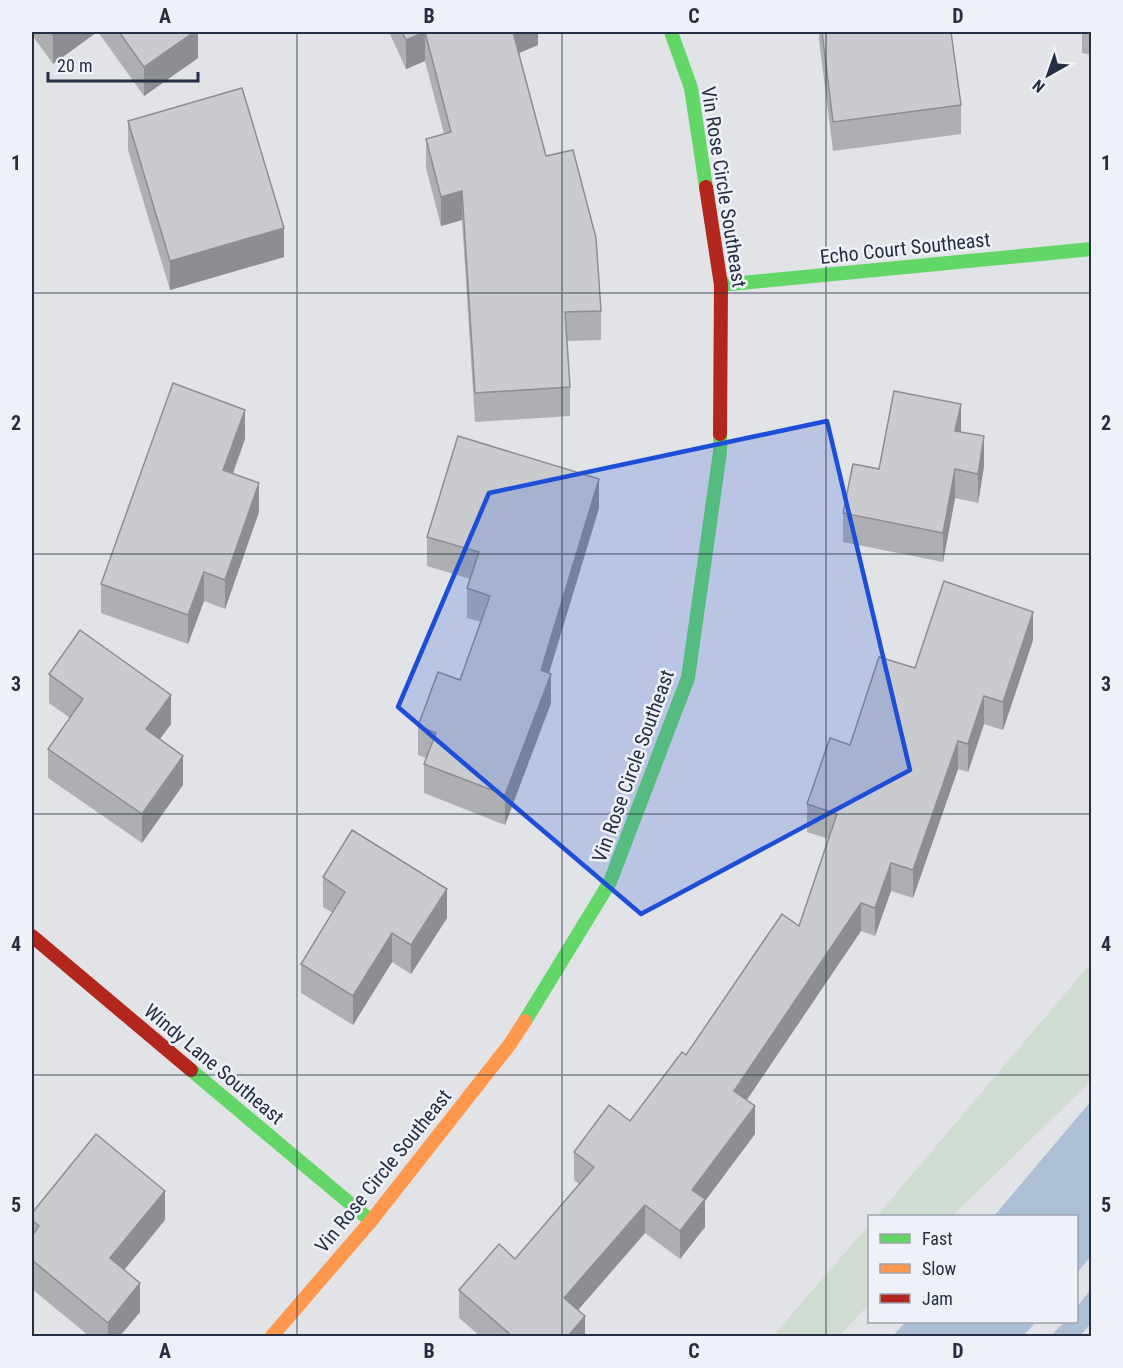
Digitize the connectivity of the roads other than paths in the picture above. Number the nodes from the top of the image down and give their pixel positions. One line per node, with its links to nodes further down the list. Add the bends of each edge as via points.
1 (671, 32): 3 (street, Vin Rose Circle Southeast, via 691,88)
2 (1092, 249): 3 (street, Echo Court Southeast)
3 (721, 285): 5 (street, Vin Rose Circle Southeast, via 720,452 688,678 610,882 510,1044)
4 (32, 936): 5 (street, Windy Lane Southeast)
5 (371, 1221): 6 (street, Vin Rose Circle Southeast)
6 (272, 1336)

